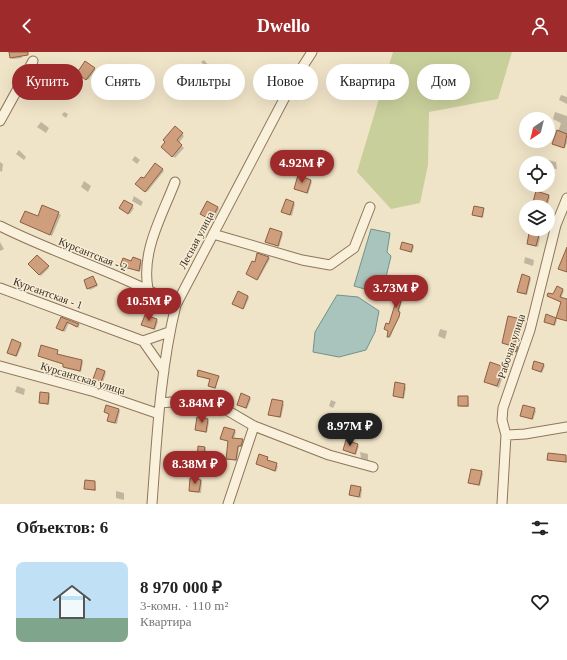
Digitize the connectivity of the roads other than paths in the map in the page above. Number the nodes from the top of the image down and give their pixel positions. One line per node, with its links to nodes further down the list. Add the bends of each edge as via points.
1 (312, 52): 8 (street, Лесная улица, via 294,80)
2 (32, 61): 3 (street)
3 (0, 121)
4 (175, 182): 10 (street, via 153,235 146,279)
5 (567, 198): 20 (street, Рабочая улица, via 556,225 530,330 503,408 502,420)
6 (370, 208): 8 (street, via 354,248 330,265 302,260)
7 (0, 226): 10 (street, Курсантская - 2, via 31,242)
8 (212, 234): 11 (street, Лесная улица)
9 (0, 288): 13 (street, Курсантская - 1)
10 (148, 289): 11 (street, Курсантская - 2)
11 (176, 305): 12 (street, Лесная улица)
12 (169, 332): 13 (street); 15 (street, Лесная улица)
13 (142, 341): 15 (street)
14 (0, 366): 17 (street, Курсантская улица, via 95,392)
15 (164, 371): 16 (street, Лесная улица)
16 (160, 403): 17 (street, Лесная улица); 18 (street, via 184,401 218,405)
17 (159, 414): 22 (street, Лесная улица)
18 (254, 426): 21 (street, via 329,455); 23 (street)
19 (567, 427): 20 (street)
20 (506, 435): 24 (street, Рабочая улица)
21 (373, 466)
22 (152, 504)
23 (228, 504)
24 (502, 504)

